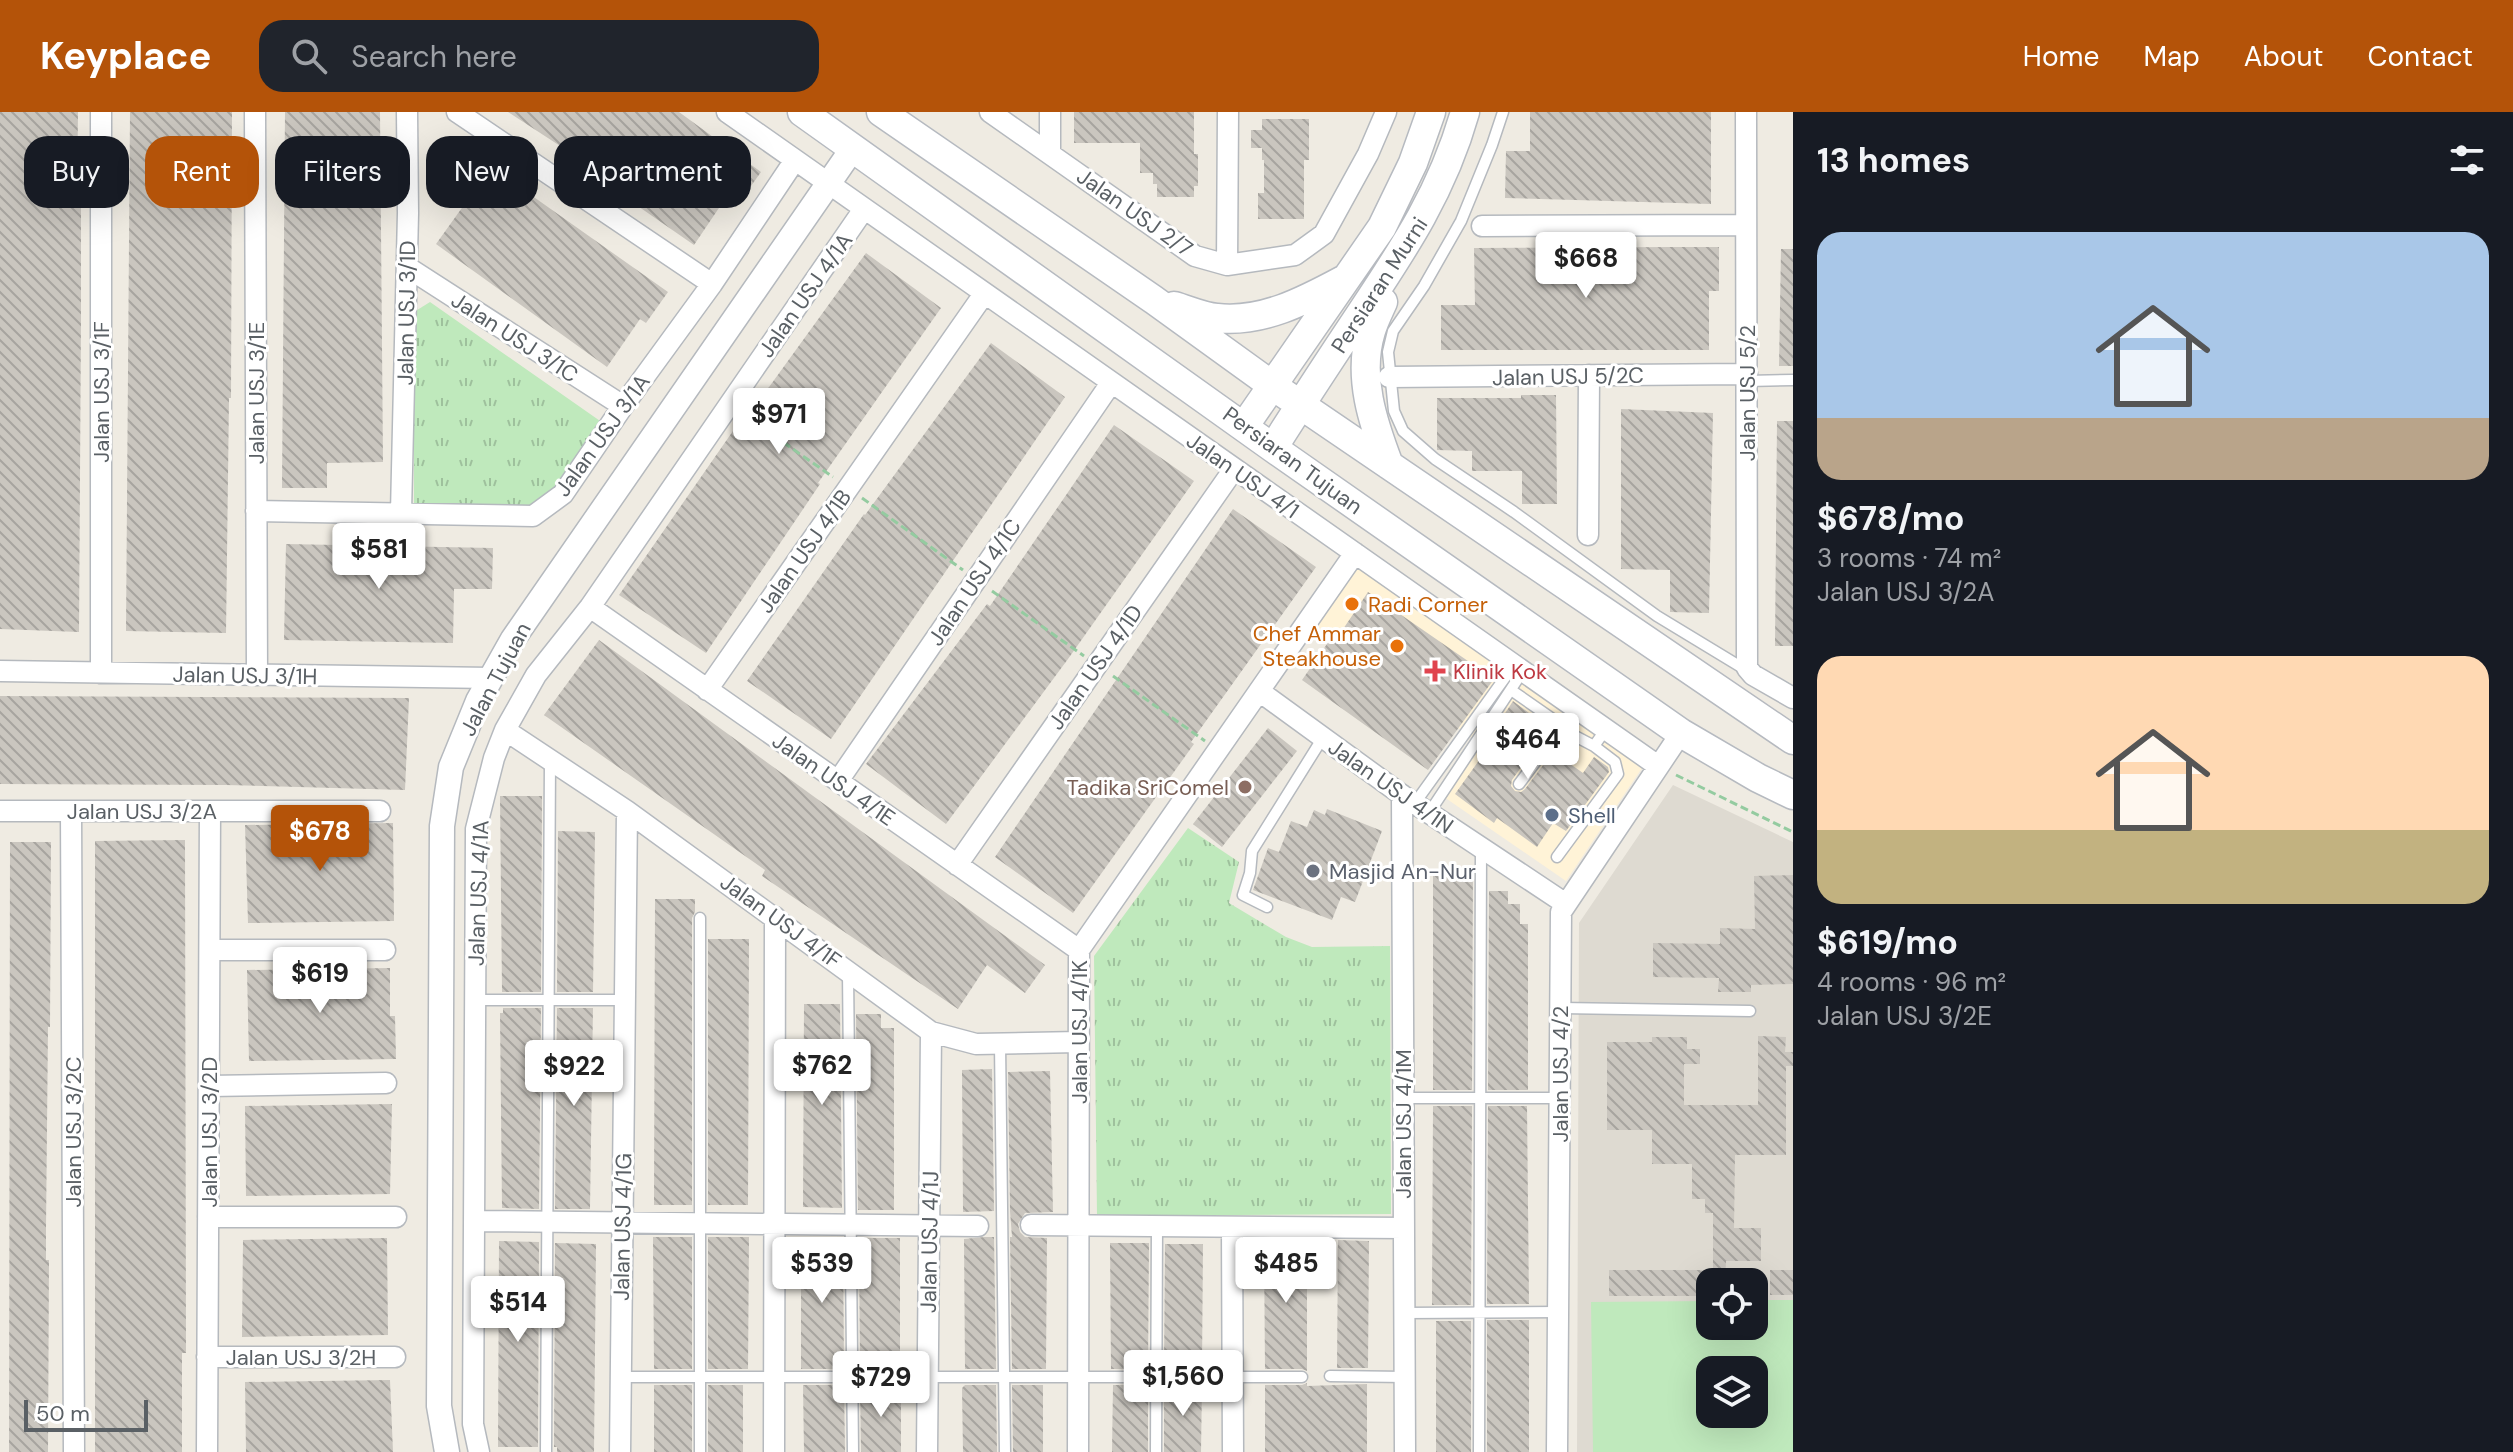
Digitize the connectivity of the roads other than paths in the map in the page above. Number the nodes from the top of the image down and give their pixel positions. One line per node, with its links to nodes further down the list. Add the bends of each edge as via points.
1 (101, 112): 50 (street, Jalan USJ 3/1F)
2 (255, 112): 42 (street, Jalan USJ 3/1E)
3 (407, 112): 25 (street, Jalan USJ 3/1D)
4 (457, 112): 27 (street)
5 (727, 112): 18 (street, Jalan USJ 4/1)
6 (802, 112): 16 (main road, Persiaran Tujuan)
7 (881, 112): 29 (main road)
8 (990, 112): 17 (street, Jalan USJ 2/7)
9 (1050, 112): 17 (street)
10 (1228, 112): 24 (street)
11 (1386, 112): 24 (street, Jalan USJ 2/7, via 1324,234 1295,255)
12 (1431, 112): 26 (main road, Persiaran Murni, via 1388,214)
13 (1465, 112): 23 (main road, Persiaran Murni, via 1455,149)
14 (1503, 112): 31 (lane, via 1461,221 1393,331)
15 (1746, 112): 21 (street, Jalan USJ 5/2)
16 (853, 148): 19 (street, Jalan Tujuan); 38 (main road, Persiaran Tujuan)
17 (1050, 154): 24 (street, Jalan USJ 2/7, via 1195,256)
18 (795, 160): 19 (street, Jalan USJ 4/1); 27 (street, Jalan USJ 3/1A)
19 (828, 184): 20 (street, Jalan USJ 4/1); 52 (street, Jalan Tujuan)
20 (864, 209): 28 (street, Jalan USJ 4/1); 46 (street, Jalan USJ 4/1A)
21 (1746, 225): 22 (street); 32 (street, Jalan USJ 5/2)
22 (1482, 226)
23 (1404, 249): 36 (main road, Persiaran Murni); 40 (main road, via 1370,332 1366,376 1371,419)
24 (1227, 265)
25 (407, 267): 37 (street, Jalan USJ 3/1C); 43 (street, Jalan USJ 3/1D)
26 (1348, 278): 29 (main road, via 1303,302 1259,316 1216,318); 35 (main road, Persiaran Murni)
27 (712, 284): 37 (street, Jalan USJ 3/1A)
28 (984, 294): 34 (street, Jalan USJ 4/1); 53 (street, Jalan USJ 4/1B)
29 (1154, 300): 35 (main road)
30 (1589, 375): 31 (street, Jalan USJ 5/2C); 32 (street, Jalan USJ 5/2C); 44 (street)
31 (1389, 377): 49 (lane, via 1403,431 1435,459 1657,616)
32 (1747, 377): 33 (lane); 49 (street, Jalan USJ 5/2)
33 (1793, 380)
34 (1111, 383): 41 (street, Jalan USJ 4/1); 65 (street, Jalan USJ 4/1C)
35 (1273, 386): 36 (main road); 38 (main road, Persiaran Murni)
36 (1300, 404): 39 (main road, Persiaran Murni); 40 (main road)
37 (623, 406): 43 (street, Jalan USJ 3/1A, via 563,494 533,516)
38 (1245, 425): 39 (main road, Persiaran Tujuan)
39 (1273, 448): 58 (main road, Persiaran Tujuan)
40 (1389, 465): 62 (main road)
41 (1234, 469): 45 (street, Jalan USJ 4/1); 76 (street, Jalan USJ 4/1D)
42 (256, 511): 43 (street, Jalan USJ 3/1A); 51 (street, Jalan USJ 3/1E)
43 (401, 513)
44 (1588, 535)
45 (1355, 553): 47 (street, Jalan USJ 4/1); 55 (street, Jalan USJ 4/1K)
46 (590, 607): 53 (street, Jalan USJ 4/1E); 57 (street, Jalan USJ 4/1A, via 536,675)
47 (1519, 668): 54 (lane); 60 (street, Jalan USJ 4/1); 68 (lane)
48 (0, 671): 50 (street, Jalan USJ 3/1H)
49 (1749, 672): 56 (street)
50 (101, 673): 51 (street, Jalan USJ 3/1H)
51 (257, 675): 52 (street, Jalan USJ 3/1H)
52 (491, 678): 132 (street, Jalan Tujuan, via 451,767 442,826 439,1406)
53 (707, 690): 65 (street, Jalan USJ 4/1E)
54 (1511, 690): 66 (lane, via 1557,722 1557,733); 68 (lane)
55 (1259, 691): 61 (street, Jalan USJ 4/1N); 83 (street, Jalan USJ 4/1K)
56 (1793, 698)
57 (505, 730): 63 (street, Jalan USJ 4/1F); 85 (street, Jalan USJ 4/1A, via 476,829)
58 (1681, 733): 64 (street, Jalan USJ 4/2); 67 (main road, Persiaran Tujuan)
59 (1573, 735): 60 (lane)
60 (1600, 738): 64 (street, Jalan USJ 4/1); 75 (lane, via 1618,774)
61 (1322, 739): 68 (street, Jalan USJ 4/1N); 78 (lane, via 1252,851 1243,895)
62 (1793, 740)
63 (550, 760): 73 (street, Jalan USJ 4/1F); 86 (lane)
64 (1658, 766): 77 (street, Jalan USJ 4/2)
65 (838, 781): 76 (street, Jalan USJ 4/1E)
66 (1519, 784)
67 (1793, 795)
68 (1415, 804): 74 (street, Jalan USJ 4/1N); 95 (street, Jalan USJ 4/1M)
69 (0, 811): 70 (street, Jalan USJ 3/2A)
70 (71, 811): 71 (street, Jalan USJ 3/2A); 130 (street, Jalan USJ 3/2C)
71 (210, 811): 72 (street, Jalan USJ 3/2A); 81 (street, Jalan USJ 3/2D)
72 (380, 811)
73 (627, 811): 79 (street, Jalan USJ 4/1F); 87 (street, Jalan USJ 4/1G)
74 (1481, 848): 77 (street, Jalan USJ 4/1N); 96 (lane)
75 (1557, 857)
76 (957, 865): 83 (street, Jalan USJ 4/1E)
77 (1566, 904): 88 (street, Jalan USJ 4/2, via 1561,912)
78 (1267, 907)
79 (775, 917): 84 (street, Jalan USJ 4/1F); 104 (street)
80 (700, 918): 103 (lane)
81 (210, 950): 82 (street); 94 (street, Jalan USJ 3/2D)
82 (385, 950)
83 (1079, 950): 91 (street, Jalan USJ 4/1K)
84 (848, 970): 90 (street, Jalan USJ 4/1F); 105 (lane)
85 (475, 1000): 86 (lane); 100 (street, Jalan USJ 4/1A)
86 (549, 1000): 87 (lane); 101 (lane)
87 (625, 1000): 102 (street, Jalan USJ 4/1G)
88 (1561, 1008): 89 (lane); 97 (street, Jalan USJ 4/2)
89 (1750, 1011)
90 (931, 1032): 92 (street, Jalan USJ 4/1F, via 976,1044); 106 (street, Jalan USJ 4/1J)
91 (1078, 1042): 92 (street, Jalan USJ 4/1F); 109 (street, Jalan USJ 4/1K)
92 (1000, 1044): 124 (lane)
93 (386, 1083): 94 (street)
94 (209, 1086): 98 (street, Jalan USJ 3/2D)
95 (1403, 1098): 96 (lane); 112 (street, Jalan USJ 4/1M)
96 (1480, 1098): 97 (lane); 115 (lane)
97 (1560, 1098): 113 (street, Jalan USJ 4/2)
98 (208, 1217): 99 (street); 116 (street, Jalan USJ 3/2D)
99 (396, 1217)
100 (474, 1221): 101 (street); 133 (street, Jalan USJ 4/1A, via 473,1424)
101 (547, 1222): 102 (street); 134 (lane)
102 (622, 1223): 103 (street); 119 (street, Jalan USJ 4/1G)
103 (700, 1223): 104 (street); 120 (lane)
104 (774, 1224): 105 (street); 121 (street)
105 (851, 1224): 106 (street); 122 (lane)
106 (929, 1225): 108 (street); 123 (street, Jalan USJ 4/1J)
107 (1031, 1225): 109 (street)
108 (978, 1226)
109 (1078, 1226): 110 (street); 125 (street, Jalan USJ 4/1K)
110 (1157, 1226): 111 (street); 126 (lane)
111 (1232, 1227): 112 (street); 127 (street)
112 (1404, 1228): 114 (street, Jalan USJ 4/1M)
113 (1558, 1312): 115 (lane); 146 (street, Jalan USJ 4/2)
114 (1405, 1313): 115 (lane); 129 (street, Jalan USJ 4/1M)
115 (1479, 1313): 145 (lane)
116 (207, 1357): 117 (street, Jalan USJ 3/2H); 131 (street, Jalan USJ 3/2D)
117 (395, 1357)
118 (1330, 1376): 129 (lane)
119 (621, 1377): 120 (lane); 135 (street, Jalan USJ 4/1G)
120 (700, 1377): 121 (lane); 136 (lane)
121 (774, 1377): 122 (lane); 137 (street)
122 (852, 1377): 123 (lane); 138 (lane)
123 (928, 1377): 124 (lane); 139 (street, Jalan USJ 4/1J)
124 (1005, 1377): 125 (lane); 140 (lane)
125 (1078, 1377): 126 (lane); 141 (street, Jalan USJ 4/1K)
126 (1156, 1377): 127 (lane); 142 (lane)
127 (1233, 1377): 128 (lane); 143 (street)
128 (1302, 1377)
129 (1405, 1377): 144 (street, Jalan USJ 4/1M)
130 (74, 1452)
131 (207, 1452)
132 (447, 1452)
133 (479, 1452)
134 (546, 1452)
135 (620, 1452)
136 (700, 1452)
137 (774, 1452)
138 (853, 1452)
139 (927, 1452)
140 (1005, 1452)
141 (1078, 1452)
142 (1156, 1452)
143 (1233, 1452)
144 (1405, 1452)
145 (1479, 1452)
146 (1557, 1452)

